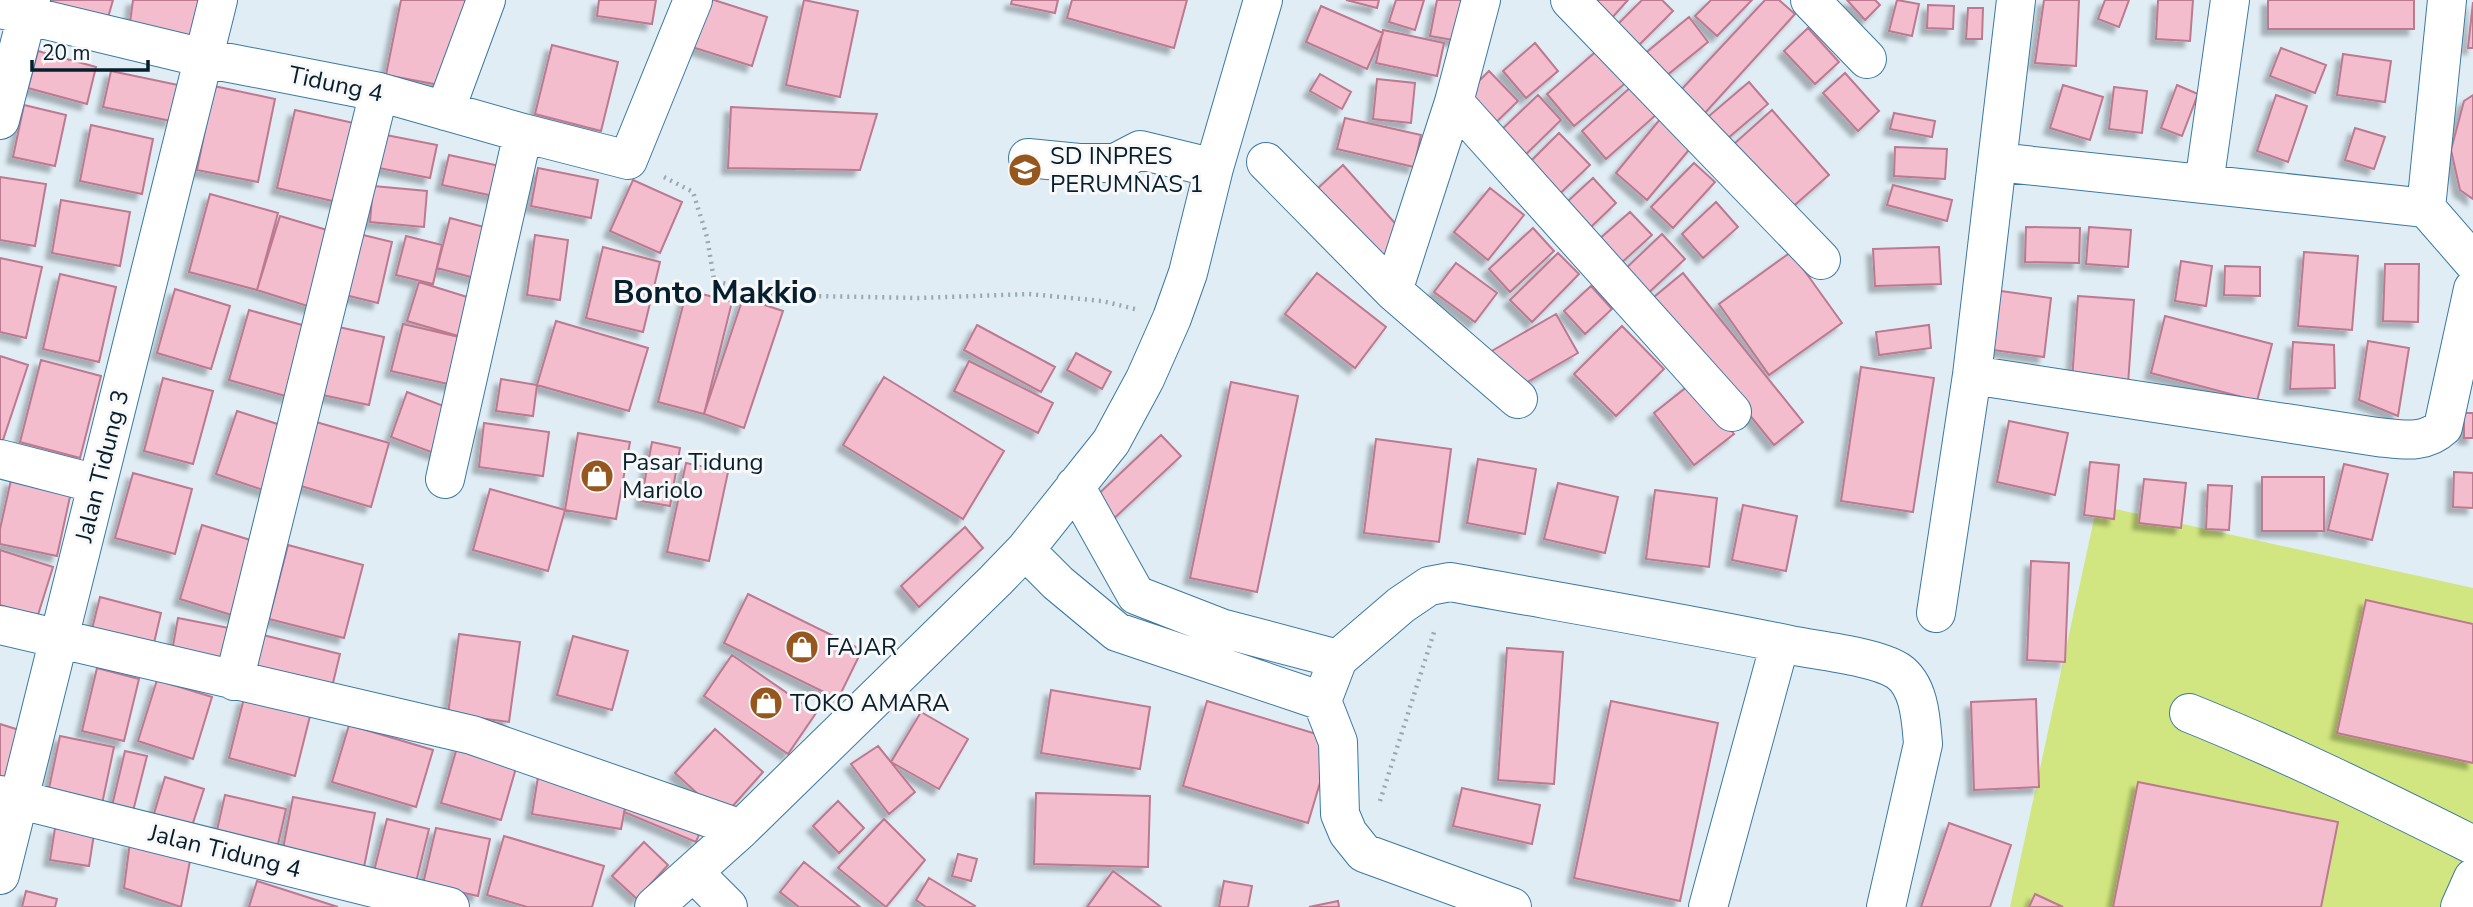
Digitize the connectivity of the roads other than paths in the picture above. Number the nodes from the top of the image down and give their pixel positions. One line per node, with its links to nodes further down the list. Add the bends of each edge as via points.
1 (218, 0): 12 (street, Jalan Tidung 3)
2 (486, 0): 16 (street)
3 (693, 0): 18 (street, Tidung 4, via 628,160)
4 (1263, 0): 22 (street)
5 (1481, 0): 15 (street)
6 (1570, 0): 25 (street)
7 (1810, 0): 13 (street)
8 (2017, 0): 21 (street)
9 (2230, 0): 23 (street)
10 (2447, 0): 24 (street)
11 (19, 8): 12 (street, Tidung 4); 17 (street)
12 (204, 58): 14 (street, Tidung 4); 34 (street, Jalan Tidung 3)
13 (1867, 60)
14 (379, 92): 16 (street, Tidung 4); 44 (street)
15 (1454, 102): 28 (street); 31 (street)
16 (445, 111): 18 (street, Tidung 4)
17 (0, 120)
18 (523, 133): 33 (street)
19 (1028, 158): 22 (street, via 1115,163 1140,150)
20 (1266, 162): 28 (street)
21 (1997, 162): 23 (street); 29 (street)
22 (1214, 168): 35 (street, via 1172,318 1111,442)
23 (2204, 184): 24 (street)
24 (2426, 208): 26 (street)
25 (1821, 260)
26 (2473, 262)
27 (2473, 289): 29 (street, via 2443,427 2419,440 2377,438)
28 (1393, 291): 30 (street)
29 (1972, 375): 38 (street)
30 (1518, 399)
31 (1732, 412)
32 (0, 459): 34 (street)
33 (445, 479)
34 (97, 484): 41 (street, Jalan Tidung 3)
35 (1075, 486): 36 (street); 37 (street)
36 (1025, 550): 40 (street); 48 (street)
37 (1136, 594): 40 (street); 43 (street, via 1221,628)
38 (1936, 613)
39 (0, 625): 41 (street)
40 (1117, 632): 45 (street)
41 (58, 639): 44 (street); 47 (street, Jalan Tidung 3)
42 (1780, 643): 43 (street, via 1450,582 1429,586 1401,605); 57 (street); 58 (street, via 1880,663 1900,672 1914,692 1923,744)
43 (1338, 659): 45 (street)
44 (234, 681): 48 (street, via 472,735)
45 (1322, 701): 56 (street, via 1338,742 1340,814 1364,853)
46 (2189, 713): 49 (street, via 2352,784)
47 (9, 797): 51 (street, Jalan Tidung 3); 53 (street, Jalan Tidung 4)
48 (741, 829): 50 (street)
49 (2473, 845)
50 (693, 872): 54 (street); 55 (street)
51 (0, 875)
52 (2473, 878): 59 (street)
53 (450, 907)
54 (654, 907)
55 (728, 907)
56 (1512, 907)
57 (1708, 907)
58 (1886, 907)
59 (2460, 907)

